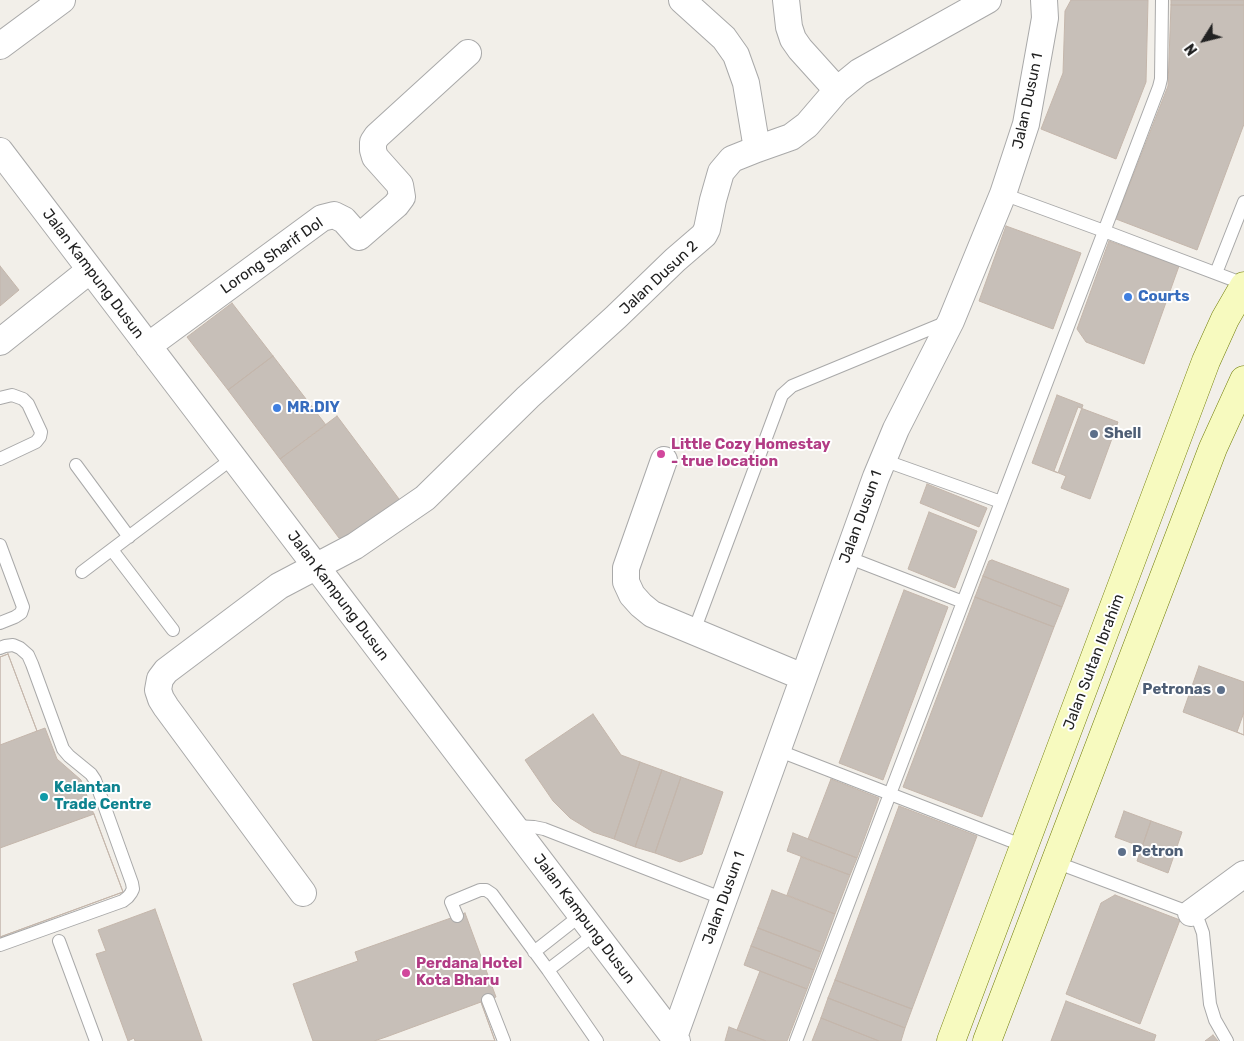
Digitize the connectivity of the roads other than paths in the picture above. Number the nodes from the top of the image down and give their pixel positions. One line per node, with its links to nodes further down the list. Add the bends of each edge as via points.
1 (62, 0): 7 (street)
2 (682, 0): 10 (street, via 724,38 736,55 746,83)
3 (786, 0): 9 (street, via 793,39)
4 (988, 0): 9 (street, Jalan Dusun 2, via 869,66)
5 (1044, 0): 12 (street, Jalan Dusun 1, via 1045,18 1026,124)
6 (1162, 0): 14 (lane, via 1159,87)
7 (0, 46)
8 (468, 53): 20 (street, Lorong Sharif Dol, via 373,142 375,157 400,184 402,197 396,205 359,237 344,220 334,215 322,218)
9 (837, 90): 10 (street, Jalan Dusun 2, via 798,132)
10 (757, 149): 33 (street, Jalan Dusun 2, via 732,160 721,172 702,238 424,498 355,546)
11 (0, 152): 15 (street, Jalan Kampung Dusun)
12 (1003, 194): 14 (lane); 18 (street, Jalan Dusun 1)
13 (1244, 202): 16 (lane)
14 (1104, 231): 16 (lane); 28 (lane)
15 (90, 270): 19 (street); 20 (street, Jalan Kampung Dusun)
16 (1216, 274): 17 (lane)
17 (1244, 285): 44 (main road, Jalan Sultan Ibrahim, via 1206,361)
18 (951, 320): 26 (street, Jalan Dusun 1); 38 (lane, via 792,386 782,395)
19 (0, 342)
20 (148, 346): 23 (street, Jalan Kampung Dusun)
21 (1244, 380): 45 (main road, via 1213,448)
22 (0, 398): 24 (lane, via 12,395 23,399 41,432 36,442)
23 (233, 458): 29 (lane); 33 (street, Jalan Kampung Dusun)
24 (0, 459)
25 (664, 460): 38 (street, via 626,568 626,582 632,595 652,614)
26 (883, 460): 28 (lane); 32 (street, Jalan Dusun 1)
27 (76, 464): 29 (lane)
28 (1001, 502): 35 (lane)
29 (129, 537): 31 (lane)
30 (0, 545): 36 (lane, via 23,607 21,613)
31 (112, 550): 34 (lane); 37 (lane)
32 (847, 556): 35 (lane); 40 (street, Jalan Dusun 1)
33 (316, 567): 43 (street, Jalan Kampung Dusun); 47 (street, Jalan Dusun 2, via 279,586 166,671 158,690 166,707)
34 (82, 572)
35 (963, 602): 42 (lane)
36 (0, 623)
37 (173, 630)
38 (694, 631): 40 (street)
39 (0, 648): 53 (lane, via 13,645 28,656 63,749 95,780 133,889 123,901)
40 (804, 677): 41 (street, Jalan Dusun 1)
41 (777, 750): 42 (lane); 48 (street, Jalan Dusun 1)
42 (890, 794): 44 (lane); 61 (lane)
43 (513, 826): 48 (lane, via 544,829); 51 (street, Jalan Kampung Dusun)
44 (1024, 846): 62 (main road, Jalan Sultan Ibrahim)
45 (1055, 862): 49 (lane); 63 (main road)
46 (1244, 874): 49 (street)
47 (303, 893)
48 (724, 899): 57 (street, Jalan Dusun 1)
49 (1191, 913): 64 (lane, via 1203,933 1210,1004)
50 (457, 916): 54 (lane, via 452,902 486,890)
51 (588, 924): 54 (lane); 55 (lane); 57 (street, Jalan Kampung Dusun)
52 (59, 941): 58 (lane)
53 (0, 945)
54 (534, 952): 55 (lane)
55 (548, 970): 60 (lane)
56 (488, 1000): 59 (lane)
57 (675, 1039)
58 (96, 1041)
59 (504, 1041)
60 (597, 1041)
61 (796, 1041)
62 (951, 1041)
63 (987, 1041)
64 (1227, 1041)

